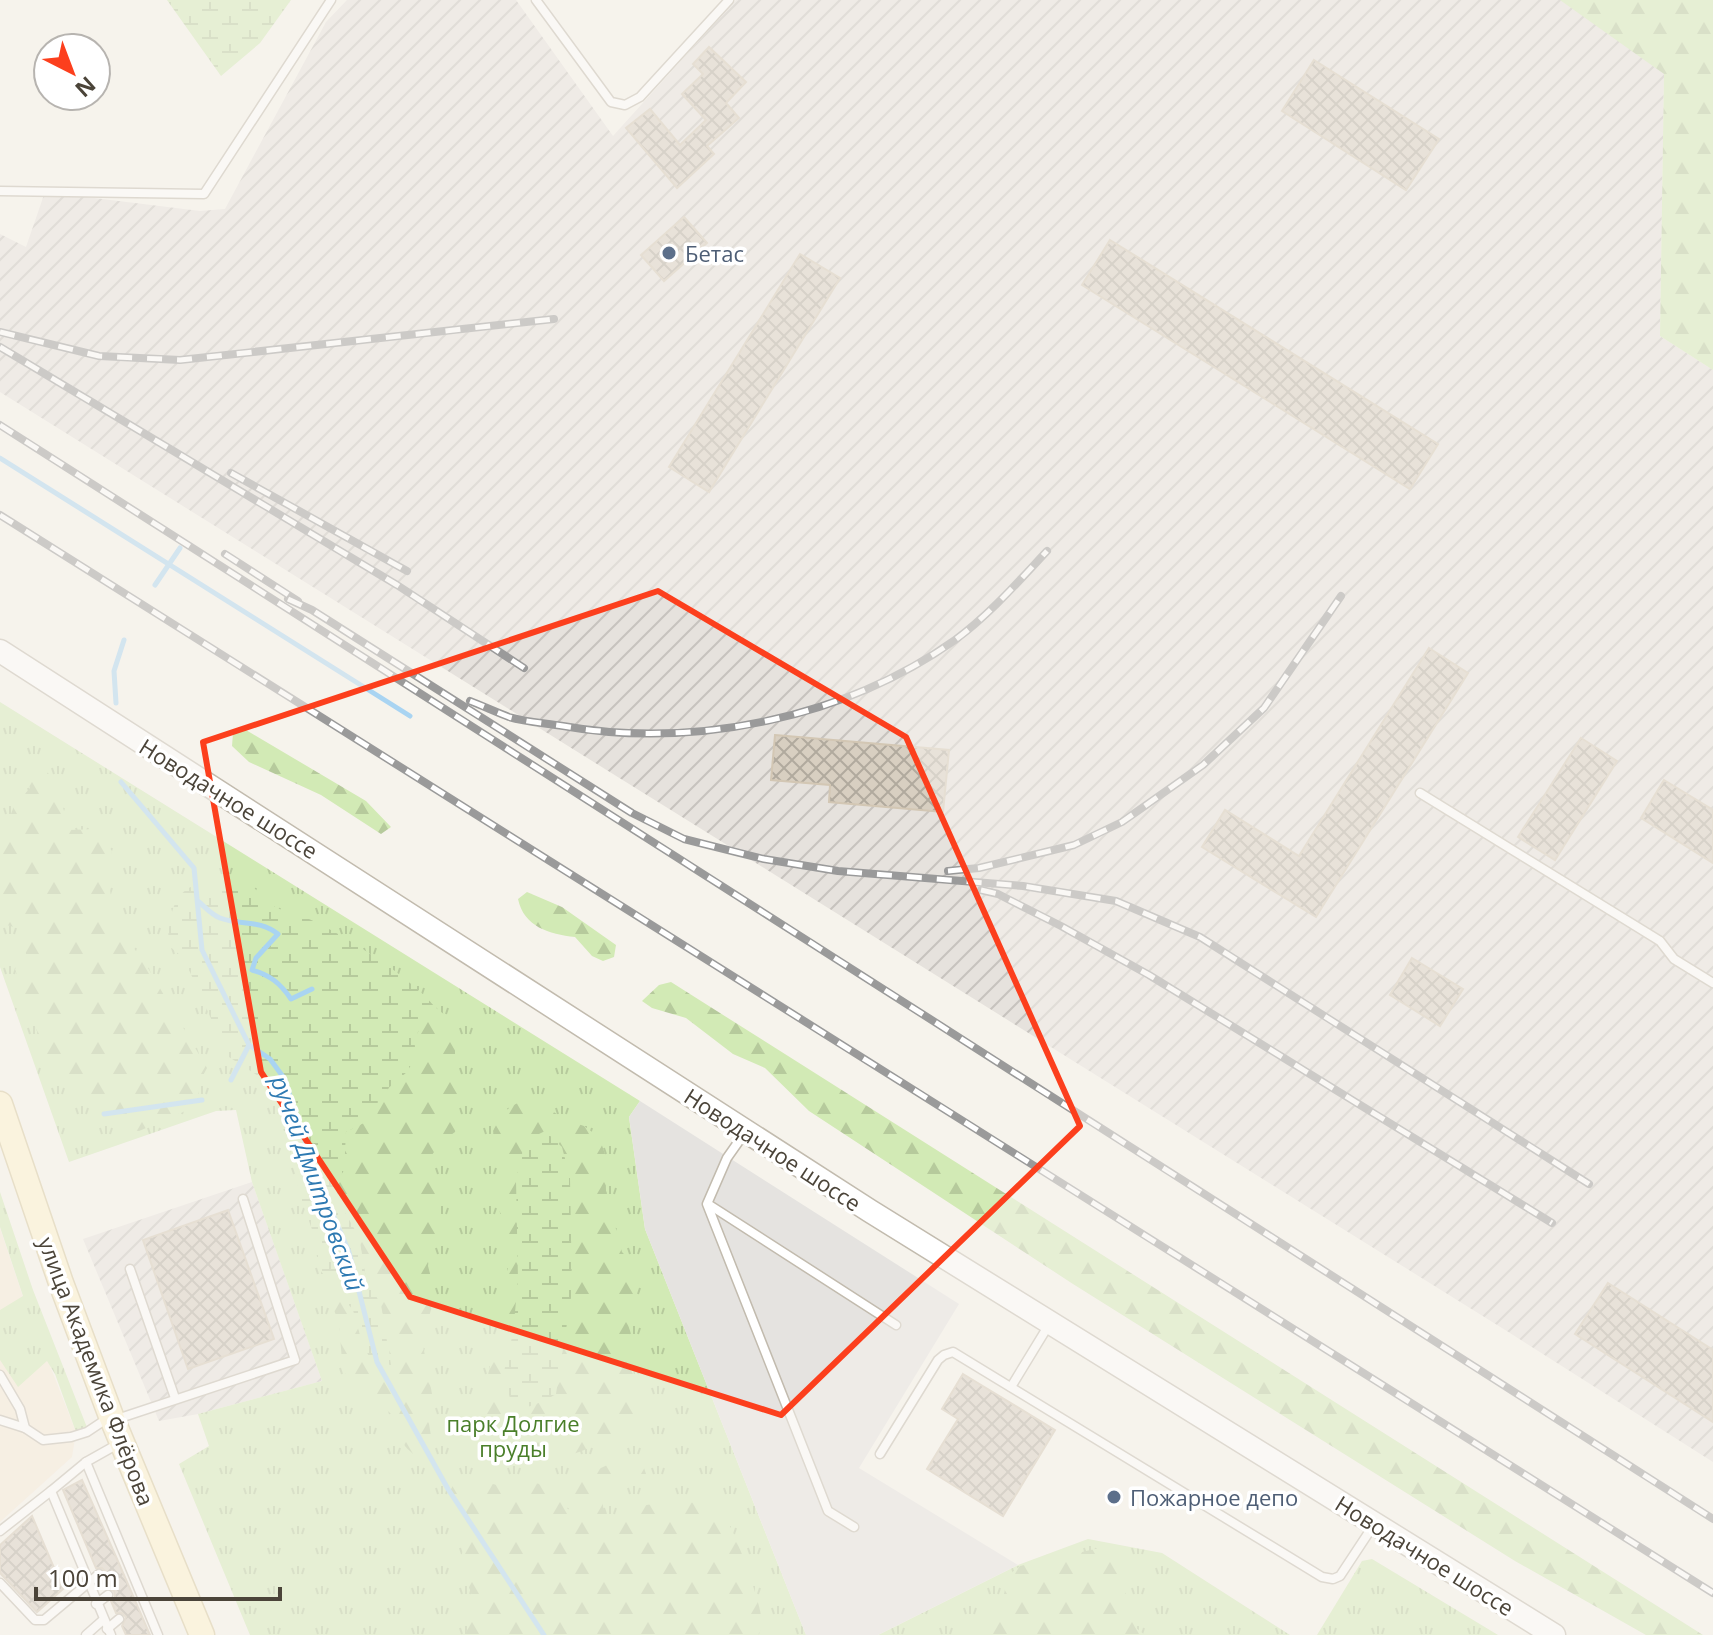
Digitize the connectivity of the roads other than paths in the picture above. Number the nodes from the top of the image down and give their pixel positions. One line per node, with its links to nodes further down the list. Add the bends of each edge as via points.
1 (331, 0): 4 (lane, via 204,194)
2 (536, 0): 3 (lane, via 611,102 625,105 640,97)
3 (729, 0)
4 (0, 191)
5 (0, 651): 9 (street, Новодачное шоссе)
6 (1420, 793): 7 (lane, via 1660,941 1674,959)
7 (1713, 983)
8 (0, 1104): 20 (main road, улица Академика Флёрова)
9 (746, 1131): 11 (lane, via 727,1158); 13 (street, Новодачное шоссе)
10 (243, 1199): 18 (lane, via 295,1360)
11 (707, 1204): 14 (lane); 27 (lane, via 828,1511)
12 (130, 1269): 18 (lane)
13 (1050, 1323): 17 (lane); 26 (street, Новодачное шоссе)
14 (896, 1325)
15 (0, 1375): 16 (lane)
16 (4, 1387): 21 (lane, via 20,1409)
17 (1011, 1387): 22 (lane, via 960,1355 944,1355); 26 (lane, via 1322,1577 1340,1576)
18 (175, 1398): 20 (lane)
19 (0, 1420): 21 (lane)
20 (115, 1426): 21 (lane, via 43,1440); 23 (lane); 42 (main road, улица Академика Флёрова)
21 (25, 1428)
22 (880, 1454)
23 (86, 1462): 24 (lane); 41 (lane, via 99,1506)
24 (51, 1491): 28 (lane); 29 (lane)
25 (77, 1523): 29 (lane)
26 (1374, 1524): 43 (street, Новодачное шоссе)
27 (854, 1527)
28 (0, 1531)
29 (68, 1531): 31 (lane)
30 (89, 1549): 31 (lane)
31 (78, 1558): 34 (lane)
32 (99, 1574): 34 (lane)
33 (0, 1583): 34 (lane, via 39,1622)
34 (88, 1583): 36 (lane)
35 (108, 1595): 36 (lane)
36 (96, 1604): 38 (lane)
37 (119, 1619): 39 (lane)
38 (103, 1620): 39 (lane); 40 (lane)
39 (109, 1632)
40 (86, 1635)
41 (158, 1635)
42 (202, 1635)
43 (1554, 1635)

